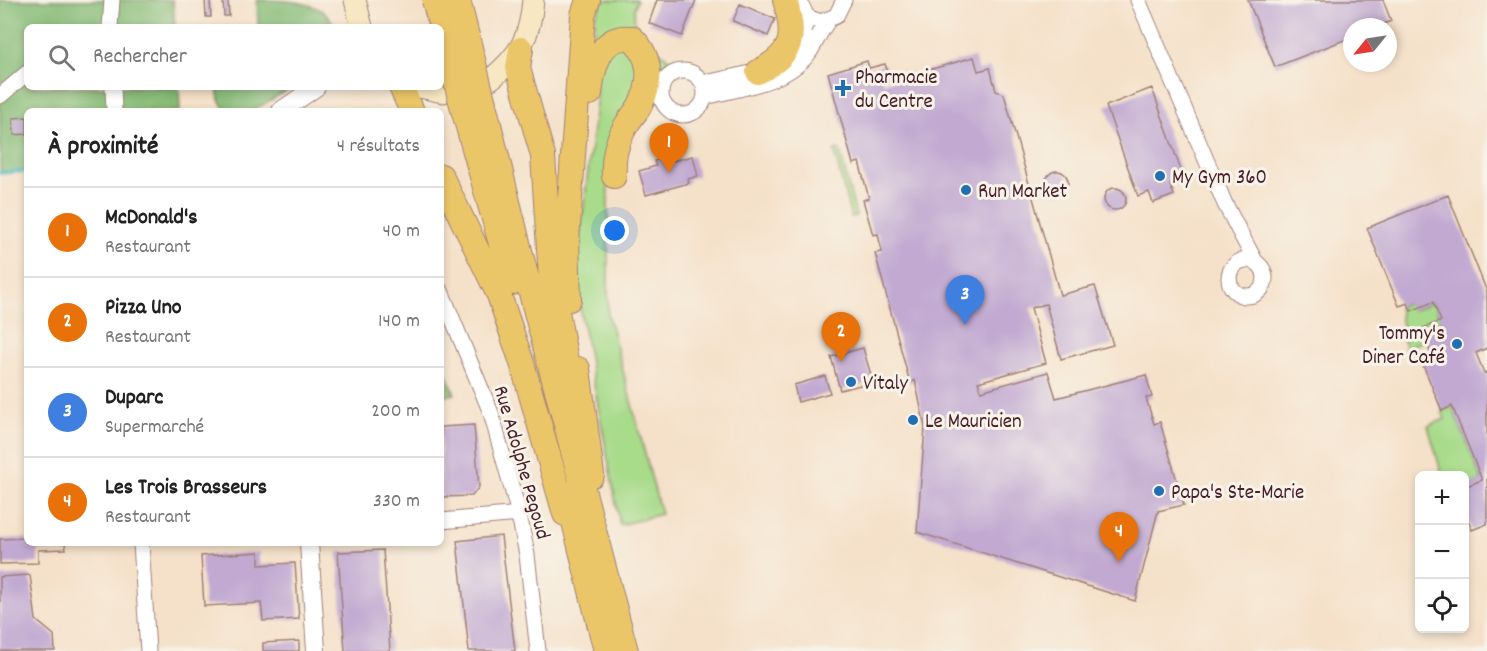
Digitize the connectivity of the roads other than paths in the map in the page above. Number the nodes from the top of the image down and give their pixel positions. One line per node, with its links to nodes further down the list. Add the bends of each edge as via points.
1 (112, 0): 13 (street)
2 (434, 0): 14 (highway, bridge)
3 (458, 0): 28 (highway, bridge)
4 (534, 0): 16 (main road)
5 (588, 0): 32 (highway, via 581,34)
6 (785, 0): 17 (highway, via 792,36 789,47 783,57)
7 (799, 0): 11 (street)
8 (856, 0): 10 (street)
9 (1138, 0): 35 (street)
10 (843, 5): 12 (street)
11 (807, 17): 12 (street); 17 (street, via 798,51 780,65)
12 (828, 21): 27 (street, via 808,54 792,68 771,79)
13 (108, 24)
14 (443, 24)
15 (444, 26): 28 (highway, bridge)
16 (521, 49): 19 (main road); 39 (highway, via 518,68 543,156 554,297 575,410)
17 (758, 72): 20 (street)
18 (24, 76): 26 (street)
19 (491, 79)
20 (702, 81): 27 (street); 27 (street, via 686,70 676,71 666,77 661,97 669,111 688,115 698,110)
21 (113, 90): 29 (street)
22 (312, 90): 30 (street)
23 (402, 90): 31 (highway)
24 (434, 90): 25 (main road)
25 (443, 92)
26 (0, 96)
27 (705, 97)
28 (474, 106): 45 (highway); 47 (highway, via 523,263)
29 (114, 108)
30 (284, 108)
31 (411, 108)
32 (575, 150): 33 (highway, via 587,112 593,72 606,44 632,38 646,54 647,85 614,152); 39 (highway, via 567,286)
33 (614, 177)
34 (444, 182): 45 (highway, via 499,295)
35 (1225, 204): 36 (street); 37 (street, via 1234,239)
36 (1255, 261): 37 (street, via 1243,260); 37 (street, via 1262,267 1265,283 1260,292 1249,296 1238,294 1231,287 1229,274)
37 (1233, 266)
38 (444, 298): 40 (street, Rue Adolphe Pegoud, via 491,413)
39 (593, 477): 47 (highway, via 609,541)
40 (519, 514): 41 (street); 50 (street, Rue Adolphe Pegoud)
41 (444, 521)
42 (141, 546): 46 (street)
43 (150, 546): 46 (street)
44 (309, 546): 49 (street)
45 (586, 573): 51 (highway)
46 (144, 579): 48 (street)
47 (610, 594): 52 (highway)
48 (148, 651)
49 (316, 651)
50 (538, 651)
51 (606, 651)
52 (626, 651)

